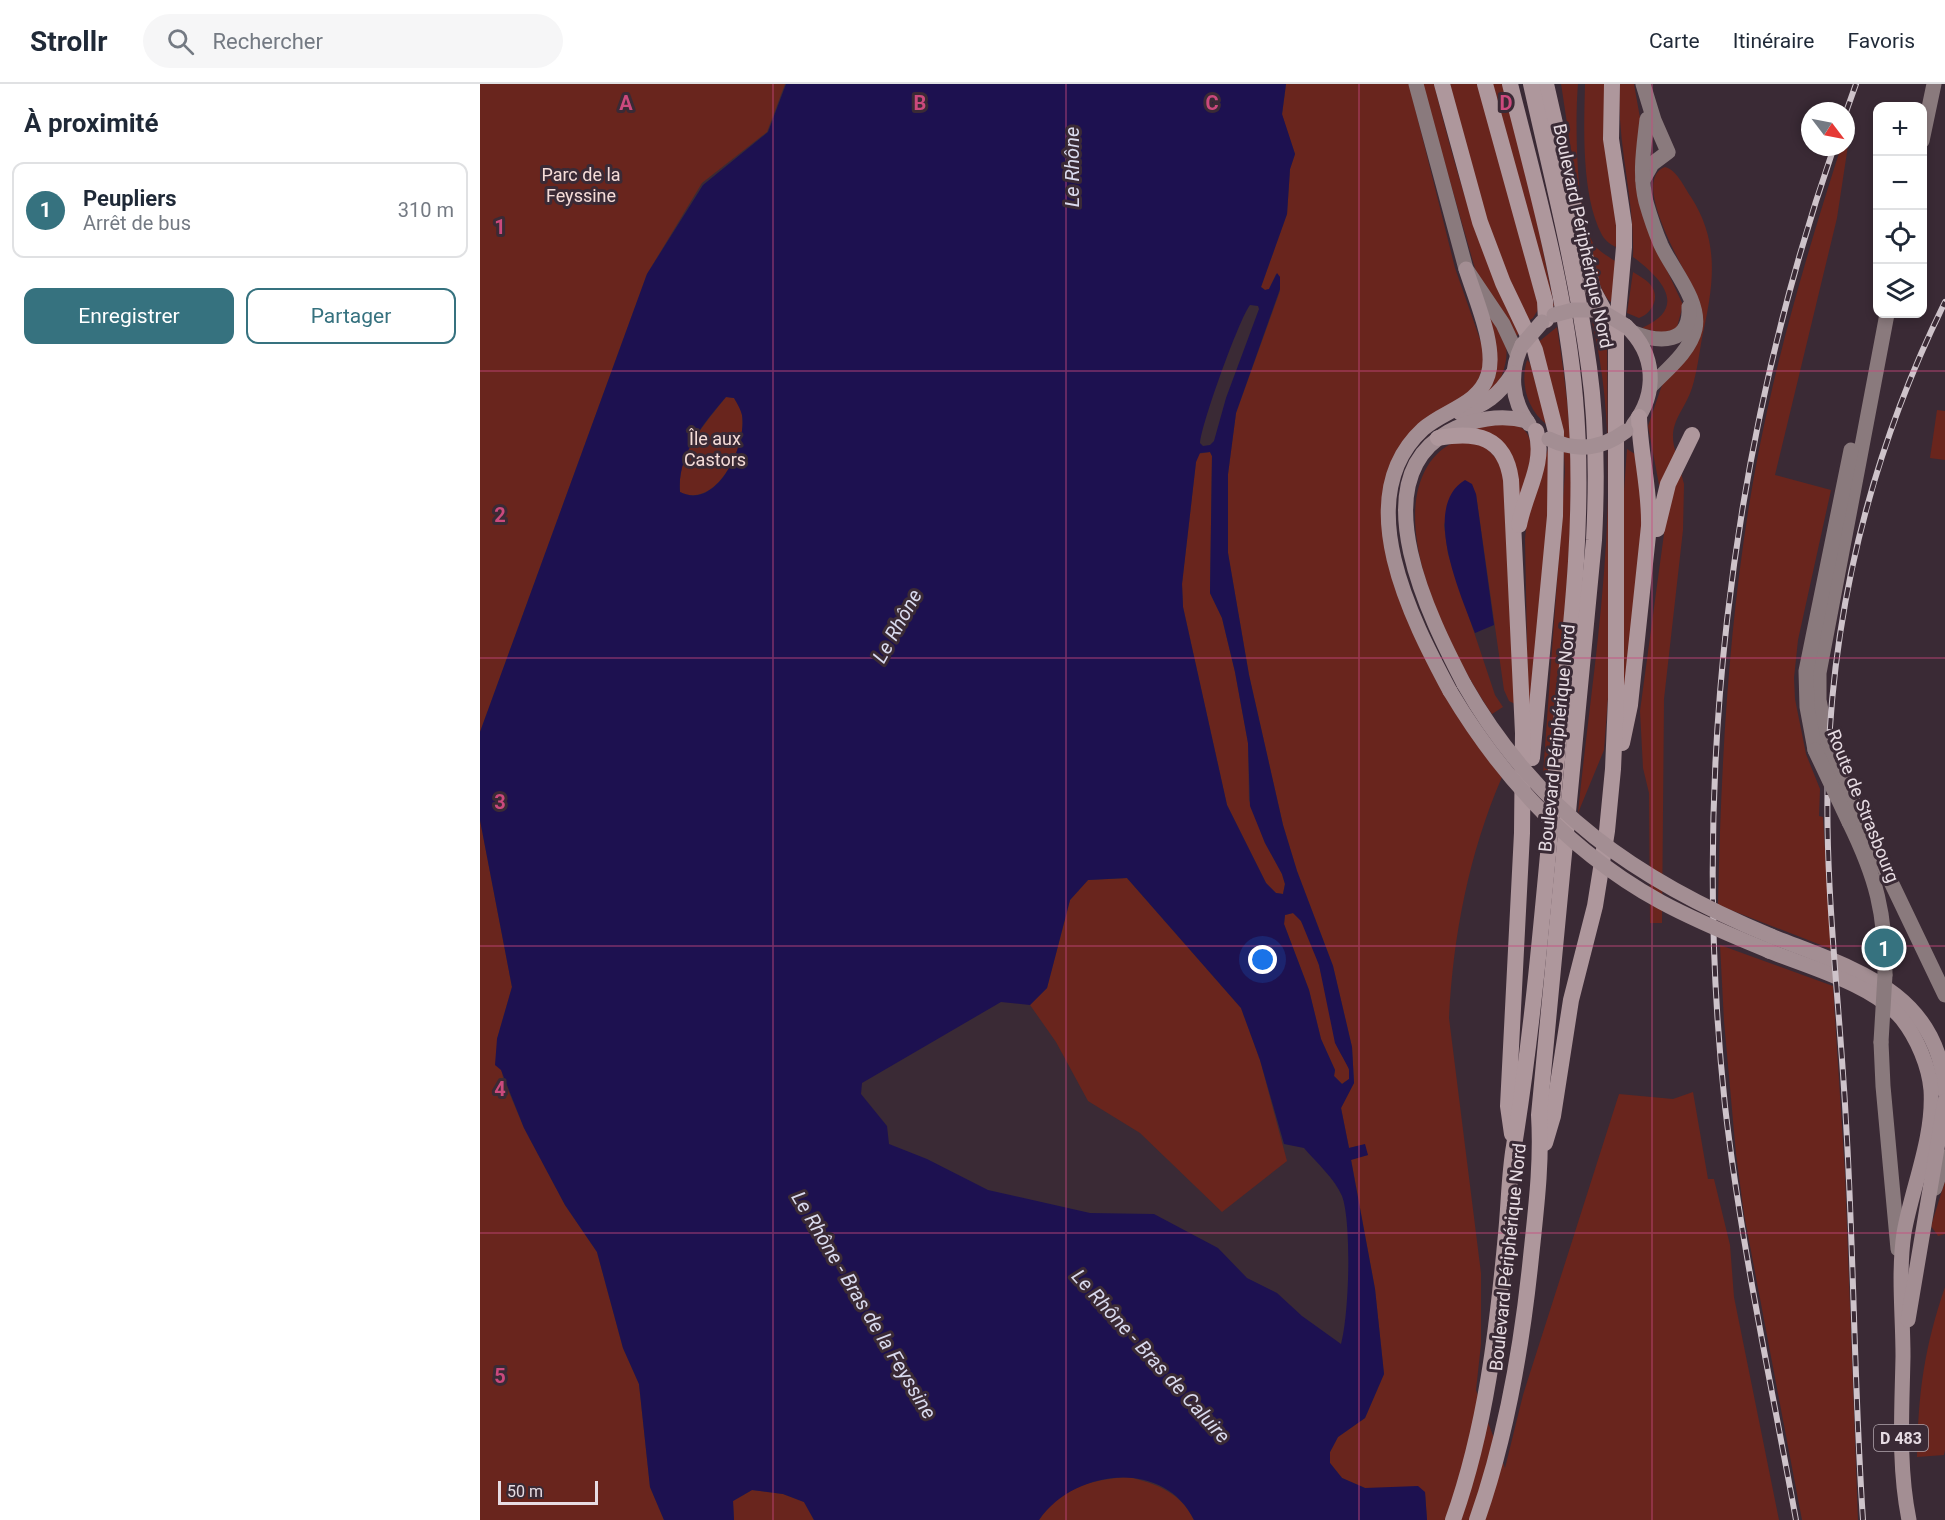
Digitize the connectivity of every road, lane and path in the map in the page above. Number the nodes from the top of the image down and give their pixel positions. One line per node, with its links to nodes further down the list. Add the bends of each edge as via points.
1 (1416, 84): 15 (main road)
2 (1442, 84): 33 (highway, via 1480,222 1535,350 1556,432 1555,516)
3 (1485, 84): 19 (highway)
4 (1510, 84): 39 (highway, Boulevard Périphérique Nord, via 1562,300 1580,468 1560,732 1525,1075)
5 (1531, 84): 40 (highway, Boulevard Périphérique Nord, via 1578,296 1593,396 1597,468 1592,581 1539,1115)
6 (1546, 84): 14 (highway)
7 (1556, 84): 14 (highway)
8 (1612, 84): 32 (highway, via 1611,139 1622,205 1624,247 1616,336)
9 (1636, 84): 13 (main road)
10 (1642, 84): 13 (main road)
11 (1934, 84): 12 (main road)
12 (1927, 120)
13 (1658, 148): 16 (main road, via 1642,183 1662,245)
14 (1563, 157): 17 (highway)
15 (1466, 269): 21 (main road); 25 (main road, via 1489,348 1489,372 1475,396)
16 (1689, 298): 20 (main road, via 1686,323 1674,337 1661,341); 23 (main road, via 1695,317 1693,335 1684,351)
17 (1600, 312): 19 (main road, bridge, via 1573,310); 20 (main road, bridge)
18 (1886, 318): 34 (main road, Route de Strasbourg, bridge, via 1860,409 1808,662 1805,695 1822,748)
19 (1547, 319): 21 (main road, bridge)
20 (1630, 329): 23 (main road, via 1648,359)
21 (1519, 350): 22 (main road)
22 (1513, 373): 25 (main road, via 1487,402); 26 (main road, via 1516,398)
23 (1650, 387): 24 (main road, via 1647,404)
24 (1639, 417): 26 (main road, bridge, via 1611,441 1584,448 1566,446); 30 (highway, via 1650,512)
25 (1437, 419): 31 (main road, via 1413,439 1401,458 1391,488 1389,526 1391,548 1407,600 1427,649)
26 (1537, 430): 28 (main road, via 1498,417 1461,426); 29 (highway, via 1539,460 1523,509)
27 (1692, 435): 30 (highway, via 1661,506)
28 (1438, 438): 29 (highway, via 1478,436 1500,448 1510,468); 31 (main road, via 1413,471 1406,505 1407,531 1425,599)
29 (1516, 548): 33 (highway, via 1523,733)
30 (1636, 642): 32 (highway, via 1630,705)
31 (1457, 688): 35 (main road, bridge, via 1546,794 1585,830 1674,892)
32 (1613, 769): 40 (highway, via 1595,906 1571,1000 1553,1116)
33 (1522, 833): 39 (highway, via 1508,1106)
34 (1881, 875): 36 (main road, Route de Strasbourg); 43 (main road, Route de Strasbourg, bridge, via 1885,975 1882,1086)
35 (1770, 944): 37 (main road, via 1866,975 1897,994 1933,1039); 43 (main road, via 1882,1001 1901,1018 1922,1057 1930,1105 1904,1234)
36 (1945, 995)
37 (1945, 1092)
38 (1945, 1101): 42 (main road)
39 (1513, 1150): 45 (highway, Boulevard Périphérique Nord, via 1497,1326 1486,1397)
40 (1541, 1155): 46 (highway, Boulevard Périphérique Nord, via 1524,1322 1511,1400)
41 (1945, 1157): 42 (main road, Route de Strasbourg / D 483)
42 (1927, 1211): 44 (main road, Route de Strasbourg / D 483)
43 (1900, 1291): 44 (main road, Route de Strasbourg)
44 (1903, 1355): 47 (main road, Route de Strasbourg / D 483, via 1900,1461)
45 (1453, 1520)
46 (1477, 1520)
47 (1909, 1520)

